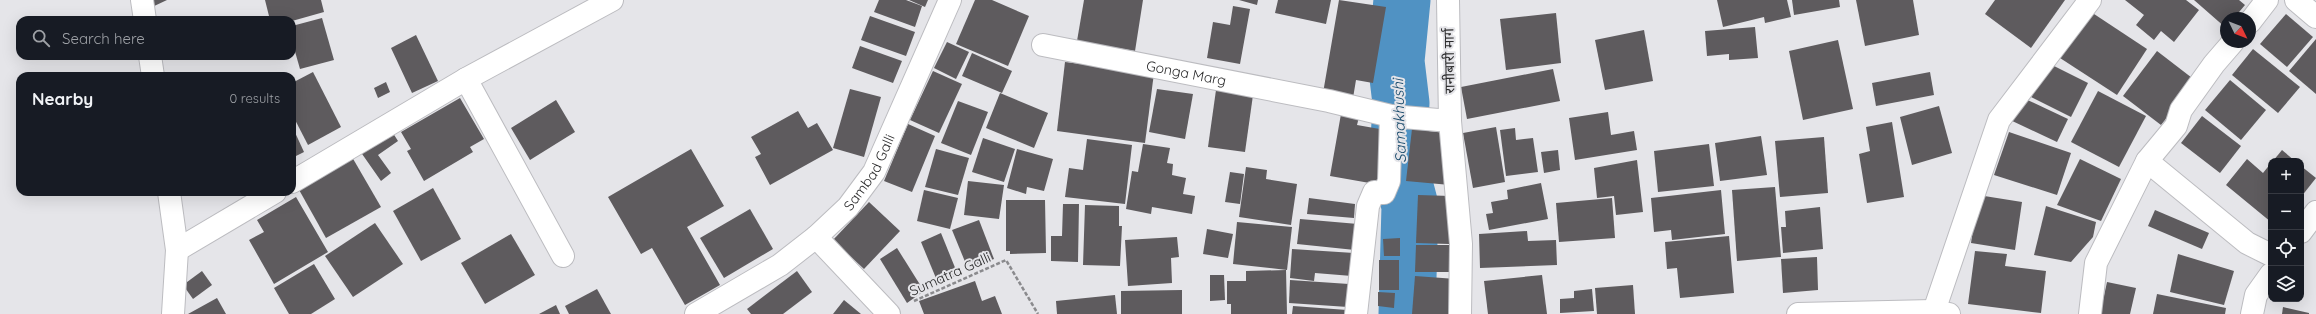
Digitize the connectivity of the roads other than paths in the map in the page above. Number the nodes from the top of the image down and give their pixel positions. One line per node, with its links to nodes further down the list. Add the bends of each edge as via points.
1 (142, 0): 9 (street)
2 (612, 0): 15 (street)
3 (950, 0): 24 (street, Sambad Galli, via 874,172 848,207)
4 (1448, 0): 17 (street, रानीबारी मार्ग)
5 (2090, 0): 29 (street, via 1999,120)
6 (2267, 0): 8 (street)
7 (2296, 0): 10 (street)
8 (2256, 14)
9 (144, 16)
10 (2316, 17)
11 (1043, 45): 16 (street, Gonga Marg)
12 (2228, 48): 18 (street, via 2181,110 2176,126)
13 (151, 60): 14 (street)
14 (152, 72)
15 (466, 78): 19 (street); 27 (street)
16 (1391, 116): 17 (street, Gonga Marg); 33 (street, via 1388,181 1384,193 1374,192 1368,206)
17 (1450, 121): 34 (street, रानीबारी मार्ग, via 1461,244)
18 (2147, 161): 26 (street, via 2246,243); 36 (street, via 2096,264)
19 (296, 180)
20 (170, 196): 25 (street)
21 (268, 196): 25 (street)
22 (2316, 212): 23 (street)
23 (2302, 230)
24 (816, 237): 31 (street, Sambad Galli, via 780,265); 32 (street)
25 (177, 250): 30 (street)
26 (2268, 254)
27 (563, 256)
28 (2268, 278): 37 (street, via 2256,295)
29 (1938, 313): 35 (street)
30 (173, 314)
31 (696, 314)
32 (888, 314)
33 (1356, 314)
34 (1460, 314)
35 (1798, 314)
36 (2090, 314)
37 (2252, 314)

